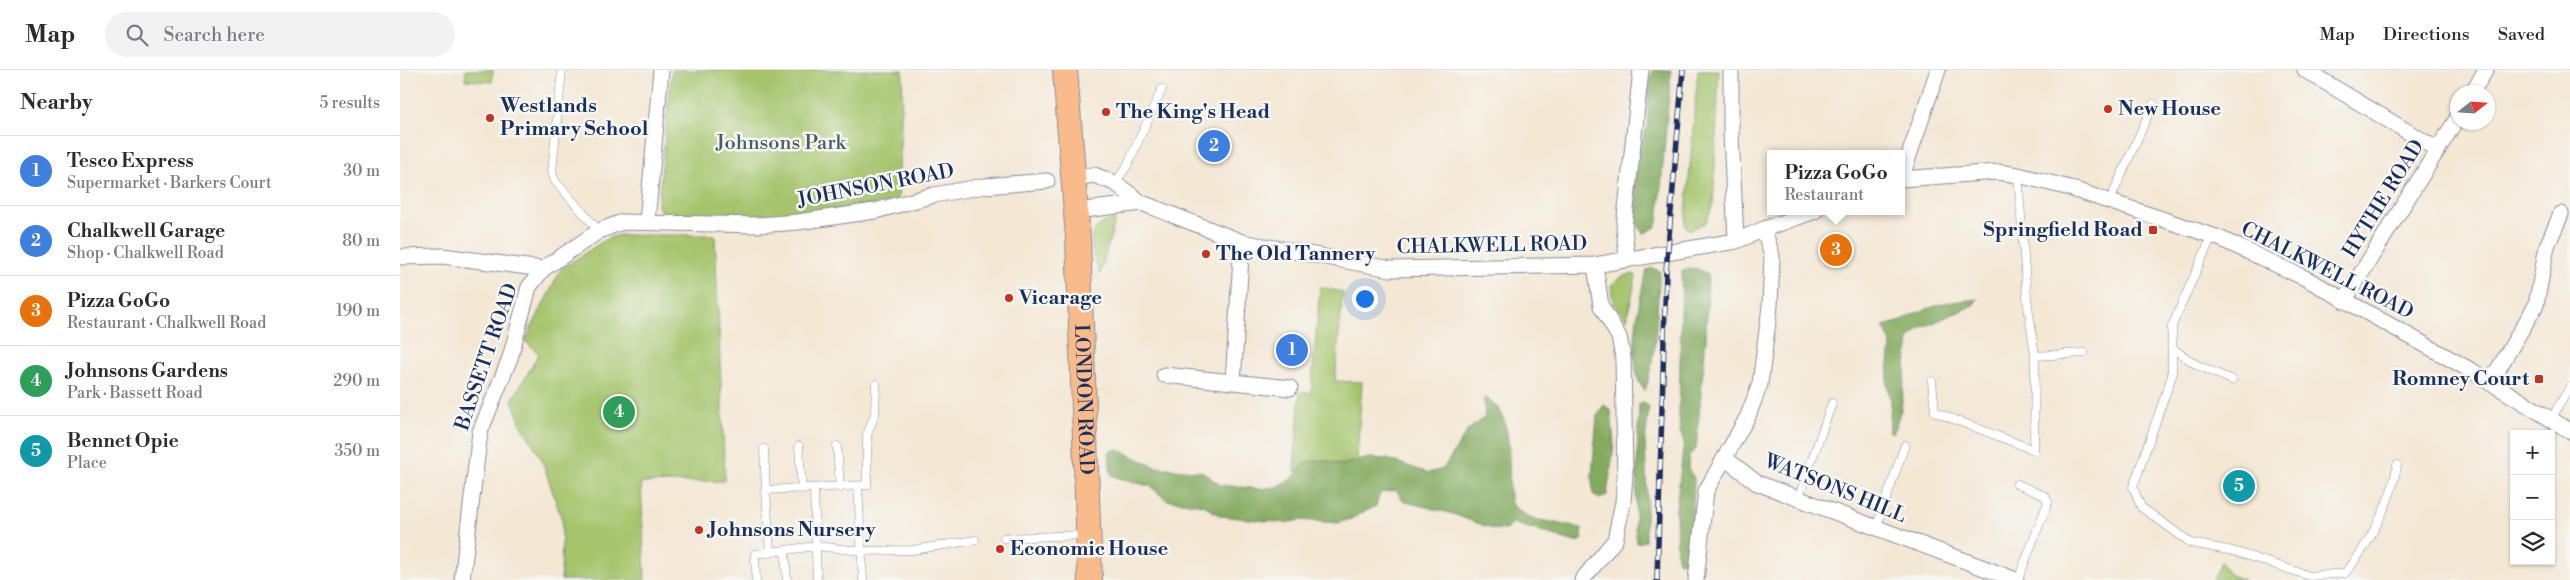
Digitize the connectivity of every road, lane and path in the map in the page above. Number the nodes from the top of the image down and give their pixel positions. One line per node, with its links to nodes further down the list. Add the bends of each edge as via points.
1 (562, 70): 27 (lane, via 552,172 555,181)
2 (661, 70): 25 (street)
3 (1065, 70): 16 (main road, LONDON ROAD)
4 (1641, 70): 32 (street, via 1624,227)
5 (1731, 70): 29 (street)
6 (1938, 70): 14 (street)
7 (2305, 70): 13 (street)
8 (2486, 70): 9 (street)
9 (2476, 85)
10 (1162, 89): 19 (lane, via 1127,166)
11 (2153, 104): 21 (lane)
12 (2450, 130): 13 (street, HYTHE ROAD)
13 (2438, 150): 35 (street, HYTHE ROAD)
14 (1905, 167)
15 (2018, 175): 17 (street, CHALKWELL ROAD, via 1998,172); 21 (street, CHALKWELL ROAD, via 2066,187); 38 (lane, via 2027,298)
16 (1074, 178): 19 (street, CHALKWELL ROAD, via 1094,175); 22 (main road, LONDON ROAD)
17 (1905, 179)
18 (1047, 180): 25 (street, JOHNSON ROAD, via 985,186 934,195 875,211 798,222)
19 (1115, 183): 20 (street, CHALKWELL ROAD)
20 (1142, 203): 22 (street, CHALKWELL ROAD); 30 (street, CHALKWELL ROAD)
21 (2109, 203): 28 (street, CHALKWELL ROAD)
22 (1076, 211): 64 (main road, LONDON ROAD)
23 (2561, 214): 43 (street, via 2547,246 2536,305)
24 (1803, 215): 26 (street, CHALKWELL ROAD)
25 (647, 221): 27 (street, JOHNSON ROAD, via 622,222)
26 (1764, 228): 29 (street, CHALKWELL ROAD); 54 (street, via 1772,256 1770,306 1760,384)
27 (599, 231): 34 (street, BASSETT ROAD)
28 (2211, 238): 35 (street, CHALKWELL ROAD, via 2219,238 2307,279); 36 (lane, via 2172,326)
29 (1736, 241): 32 (street, CHALKWELL ROAD)
30 (1242, 242): 33 (street, CHALKWELL ROAD, via 1391,269); 42 (street)
31 (400, 257): 34 (street, via 442,256)
32 (1627, 258): 33 (street, CHALKWELL ROAD)
33 (1595, 265): 77 (street, via 1601,306 1619,337 1623,357 1625,475 1615,540)
34 (544, 269): 71 (street, BASSETT ROAD, via 529,287 510,358 480,432)
35 (2344, 301): 43 (street, CHALKWELL ROAD)
36 (2172, 348): 40 (lane, via 2197,365); 55 (lane, via 2172,376 2133,487 2141,508 2191,543 2233,551 2310,576 2345,573 2358,558 2381,514 2396,476)
37 (2084, 353): 38 (lane)
38 (2035, 356): 41 (lane, via 2034,450 1935,412)
39 (1164, 376): 42 (street)
40 (2232, 380)
41 (1932, 381)
42 (1233, 382): 46 (street)
43 (2490, 383): 48 (street, CHALKWELL ROAD)
44 (876, 384): 57 (lane, via 875,414 867,436 867,485)
45 (2570, 387): 48 (lane)
46 (1290, 388)
47 (1832, 403): 62 (lane)
48 (2551, 419): 49 (street, CHALKWELL ROAD)
49 (2570, 431)
50 (1905, 445): 63 (lane)
51 (799, 446): 60 (lane)
52 (838, 446): 59 (lane)
53 (764, 449): 61 (lane)
54 (1726, 459): 62 (street, WATSONS HILL, via 1757,483); 78 (street, via 1706,491)
55 (2396, 465)
56 (2017, 484): 79 (lane, via 2045,496 2048,502)
57 (858, 486): 59 (lane); 68 (lane)
58 (814, 488): 59 (lane); 60 (lane); 67 (lane)
59 (840, 488)
60 (802, 489): 61 (lane)
61 (766, 490): 69 (lane)
62 (1798, 499): 63 (street, WATSONS HILL)
63 (1876, 528): 79 (street, WATSONS HILL)
64 (1087, 534): 65 (lane); 76 (main road, LONDON ROAD)
65 (1004, 538)
66 (975, 540): 68 (lane, via 913,550)
67 (816, 546): 68 (lane); 70 (lane); 74 (lane)
68 (862, 551): 75 (lane)
69 (770, 552): 70 (lane); 72 (lane, via 755,554)
70 (785, 552): 73 (lane)
71 (462, 580)
72 (756, 580)
73 (787, 580)
74 (817, 580)
75 (863, 580)
76 (1090, 580)
77 (1582, 580)
78 (1696, 580)
79 (2017, 580)

